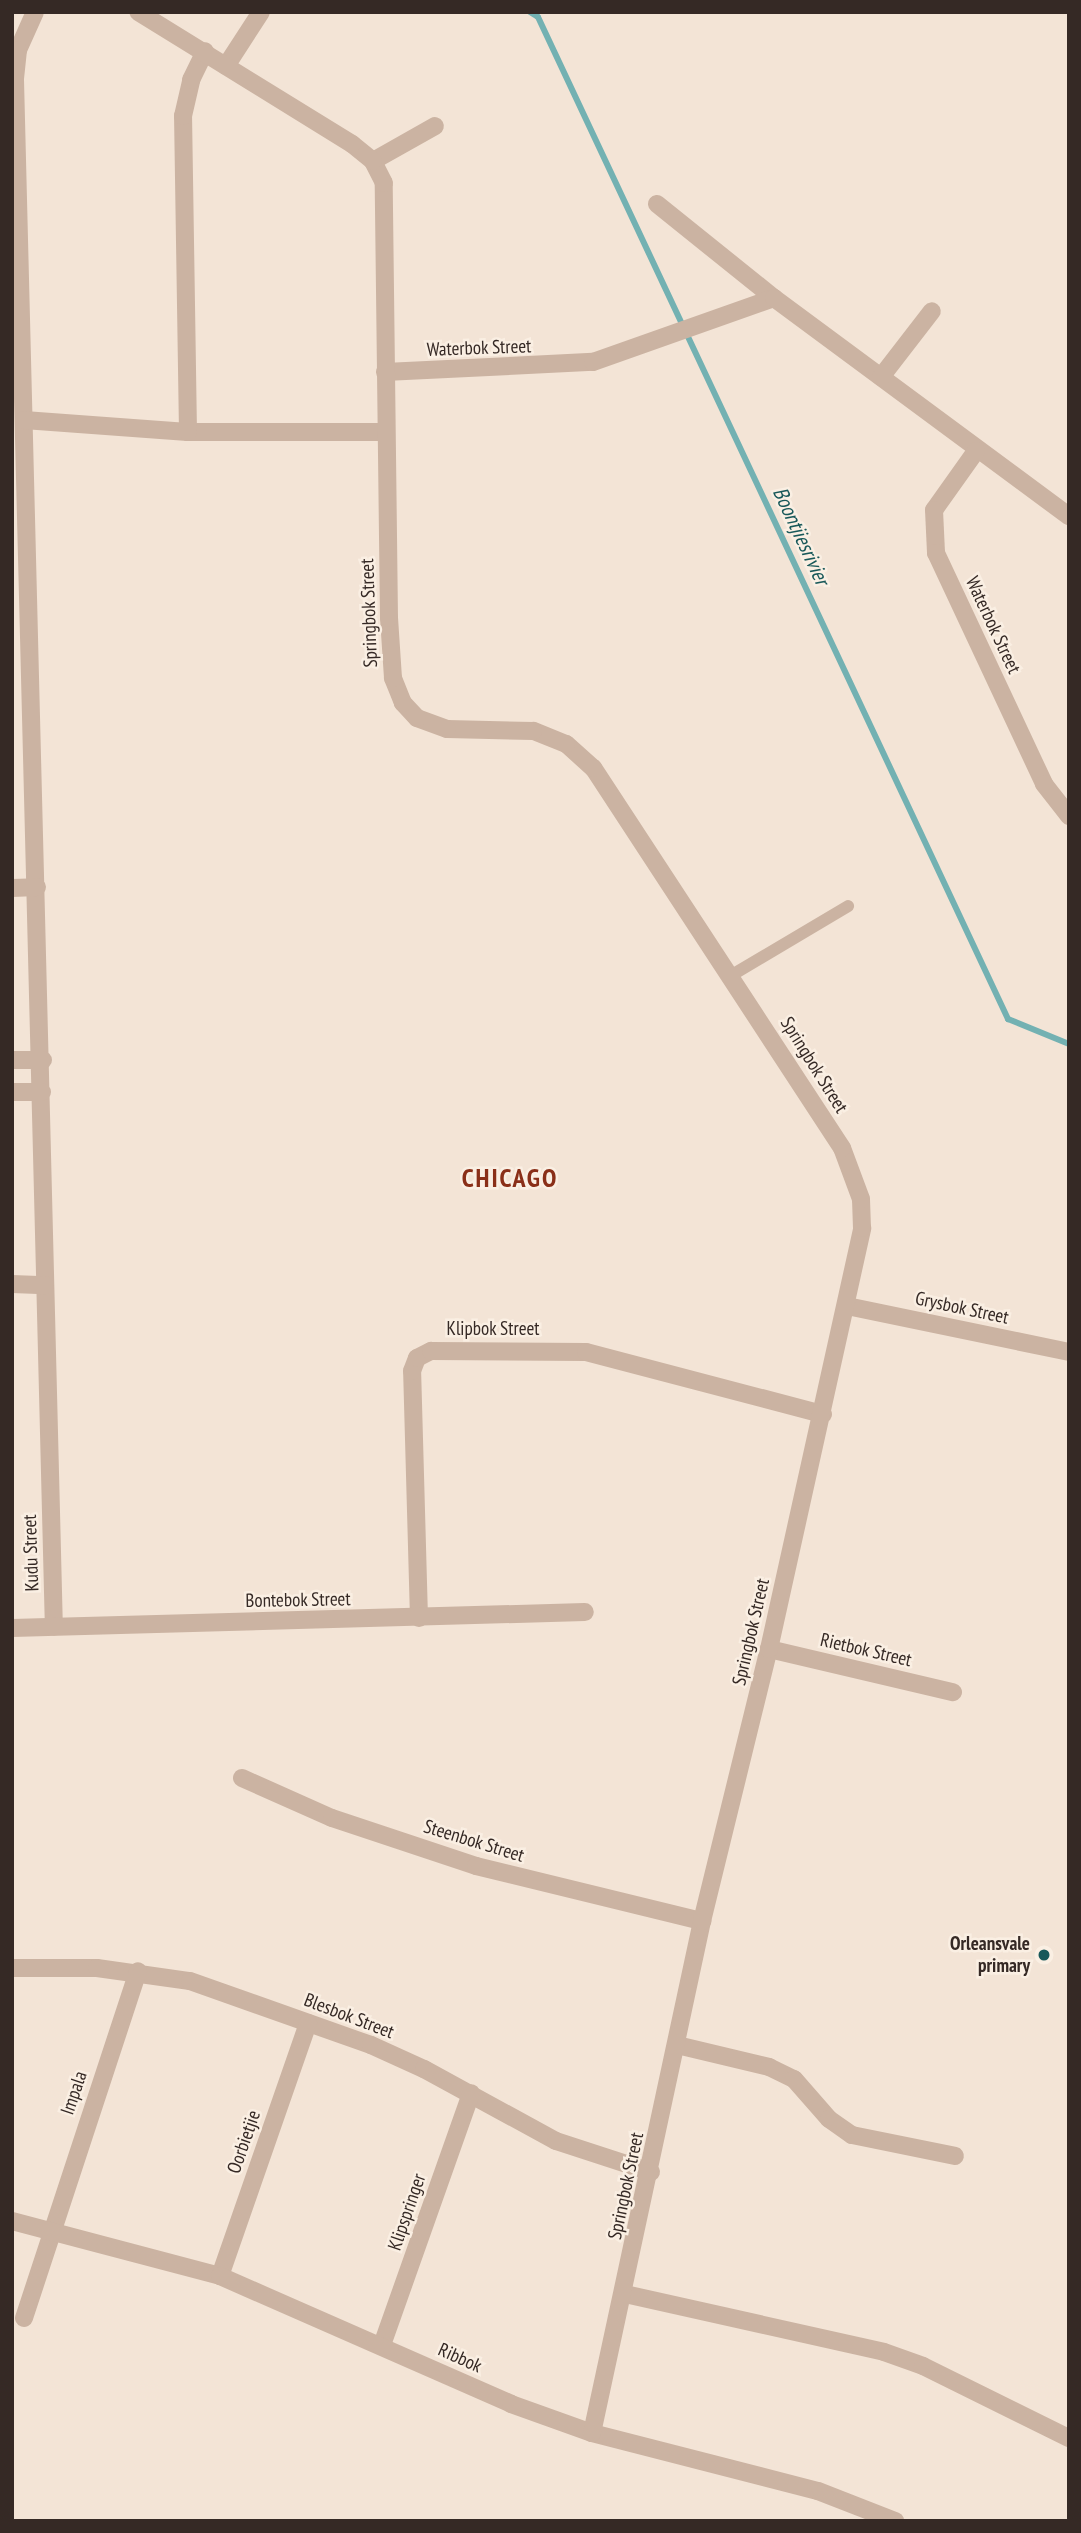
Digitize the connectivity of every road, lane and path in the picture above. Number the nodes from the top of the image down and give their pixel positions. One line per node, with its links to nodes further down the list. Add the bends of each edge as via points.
1 (35, 12): 13 (street, Kudu Street, via 18,50 15,80)
2 (138, 12): 4 (street)
3 (261, 12): 5 (street)
4 (205, 51): 5 (street); 14 (street, via 191,80 183,116)
5 (226, 66): 7 (street)
6 (435, 127): 7 (street)
7 (373, 161): 11 (street, Springbok Street, via 384,183)
8 (657, 204): 9 (street)
9 (774, 298): 11 (street, Waterbok Street, via 593,362); 12 (street)
10 (932, 311): 12 (street)
11 (385, 372): 15 (street, Springbok Street)
12 (881, 377): 16 (street)
13 (24, 420): 14 (street); 19 (street, Kudu Street)
14 (188, 432): 15 (street)
15 (385, 432): 22 (street, Springbok Street, via 393,678 403,703 417,718 447,729 533,731 566,744 593,768)
16 (976, 451): 17 (street); 18 (street, Waterbok Street, via 934,510 936,553 1044,783)
17 (1069, 516)
18 (1069, 816)
19 (37, 887): 20 (street); 24 (street, Kudu Street)
20 (12, 888)
21 (848, 906): 22 (lane)
22 (732, 975): 29 (street, Springbok Street, via 854,1174 862,1228)
23 (12, 1060): 24 (street)
24 (43, 1060): 26 (street, Kudu Street)
25 (12, 1092): 26 (street)
26 (42, 1093): 28 (street, Kudu Street)
27 (12, 1284): 28 (street)
28 (45, 1285): 34 (street, Kudu Street)
29 (848, 1306): 30 (street, Grysbok Street); 31 (street, Springbok Street)
30 (1069, 1352)
31 (823, 1414): 33 (street, Klipbok Street, via 586,1352 431,1351 417,1358 412,1371); 36 (street, Springbok Street)
32 (584, 1612): 33 (street, Bontebok Street)
33 (419, 1618): 34 (street, Bontebok Street)
34 (54, 1627): 35 (street, Bontebok Street)
35 (12, 1628)
36 (769, 1649): 37 (street, Rietbok Street); 39 (street, Springbok Street)
37 (953, 1692)
38 (242, 1778): 39 (street, Steenbok Street, via 332,1818 476,1866)
39 (702, 1921): 43 (street, Springbok Street)
40 (12, 1968): 41 (street, Blesbok Street)
41 (138, 1971): 42 (street, Blesbok Street, via 190,1981); 48 (street, Impala)
42 (308, 2022): 44 (street, Blesbok Street, via 371,2045); 49 (street, Oorbietjie)
43 (677, 2045): 45 (street, via 769,2067 794,2079 829,2119 852,2135); 46 (street, Springbok Street)
44 (471, 2093): 46 (street, Blesbok Street, via 556,2141); 52 (street, Klipspringer)
45 (955, 2156)
46 (651, 2172): 50 (street, Springbok Street)
47 (12, 2221): 48 (street, Ribbok)
48 (51, 2229): 49 (street, Ribbok); 51 (street, Impala)
49 (220, 2276): 52 (street, Ribbok)
50 (625, 2294): 53 (street, Springbok Street); 54 (street, via 884,2352 923,2366)
51 (24, 2318)
52 (382, 2345): 53 (street, Ribbok, via 512,2404)
53 (592, 2433): 55 (street, Ribbok, via 818,2491)
54 (1069, 2438)
55 (895, 2521)

